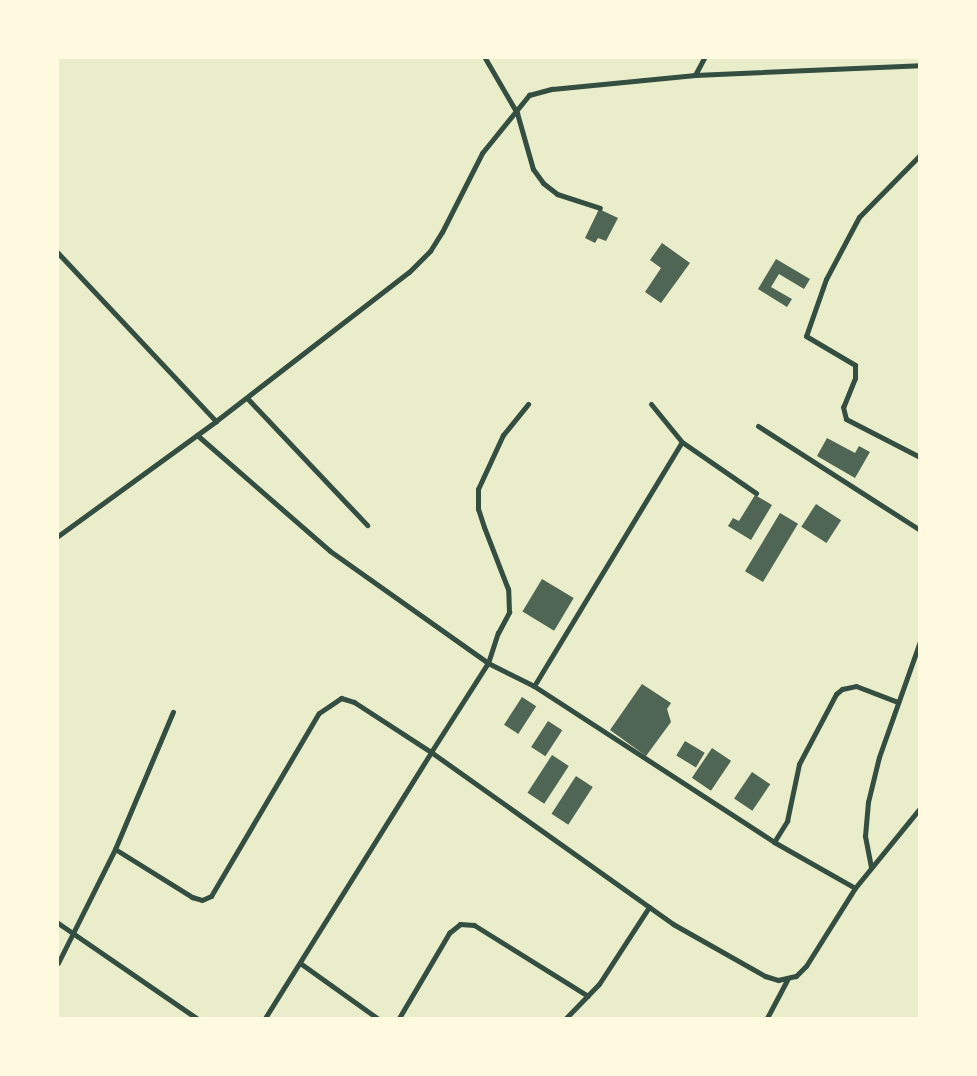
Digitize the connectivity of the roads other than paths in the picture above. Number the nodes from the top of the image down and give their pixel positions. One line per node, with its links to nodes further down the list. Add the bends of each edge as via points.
1 (485, 58): 6 (street)
2 (704, 58): 5 (street)
3 (916, 58): 4 (street)
4 (917, 65): 5 (street)
5 (695, 75): 6 (street, via 552,90 529,96)
6 (517, 113): 8 (street, via 533,169 543,183 557,194); 10 (street, via 482,152 458,206 430,251 409,272)
7 (920, 155): 17 (street, via 859,217 826,279 806,336 855,365 855,378 843,407 846,419)
8 (600, 208)
9 (58, 253): 13 (street)
10 (246, 398): 13 (street); 19 (street)
11 (528, 404): 23 (street, via 503,435 478,489 478,509 511,599 509,612)
12 (651, 404): 16 (street)
13 (216, 421): 15 (street)
14 (758, 426): 20 (street)
15 (197, 435): 21 (street); 23 (street, via 330,551)
16 (682, 442): 18 (street); 24 (street)
17 (920, 457)
18 (756, 493)
19 (367, 525)
20 (920, 530)
21 (58, 536)
22 (920, 640): 25 (street)
23 (488, 663): 24 (street); 27 (street)
24 (534, 686): 29 (street)
25 (898, 702): 29 (street, via 856,686 836,694 799,764 787,821); 31 (street, via 868,802 865,836)
26 (173, 712): 30 (street)
27 (431, 752): 30 (street, via 354,702 342,698 319,713 211,896 202,900 192,897); 33 (street); 37 (street)
28 (920, 808): 31 (street)
29 (774, 842): 32 (street)
30 (115, 849): 35 (street)
31 (871, 867): 32 (street)
32 (855, 888): 38 (street, via 806,966)
33 (649, 906): 38 (street, via 765,976); 39 (street)
34 (58, 923): 35 (street)
35 (72, 934): 36 (street); 40 (street)
36 (58, 963)
37 (300, 963): 41 (street); 42 (street)
38 (787, 980): 45 (street)
39 (588, 996): 43 (street, via 474,925 460,924 449,933); 44 (street)
40 (196, 1018)
41 (264, 1018)
42 (377, 1018)
43 (399, 1018)
44 (566, 1018)
45 (767, 1018)

